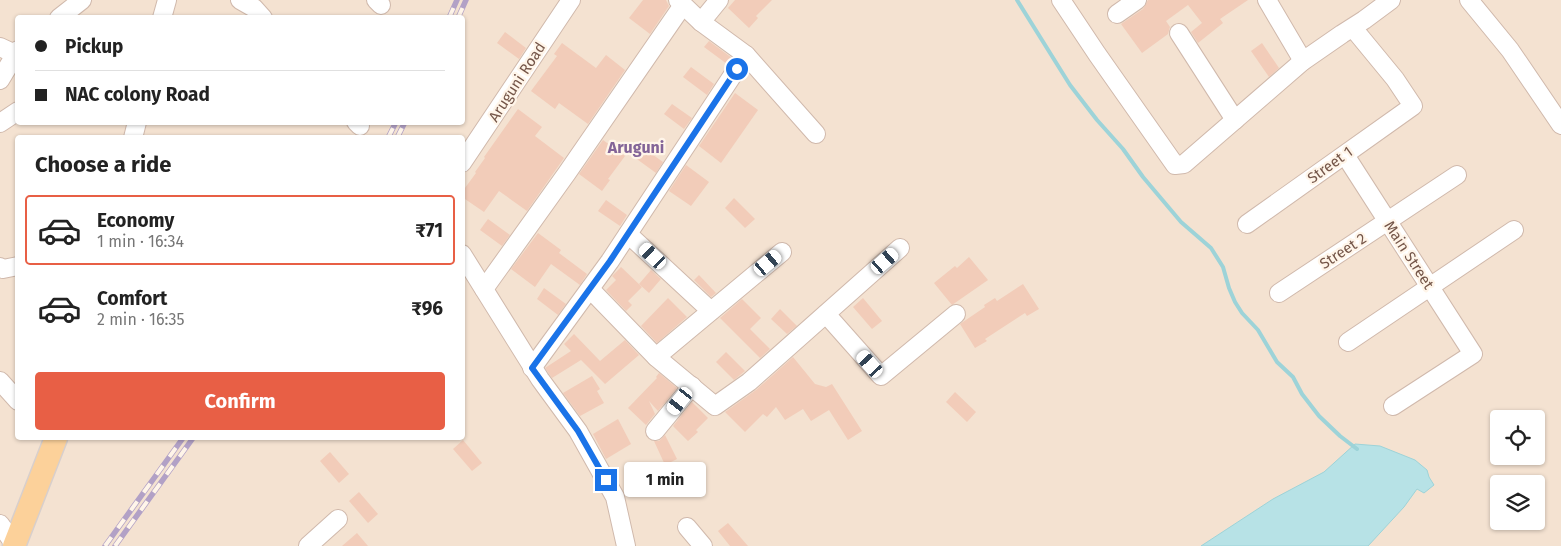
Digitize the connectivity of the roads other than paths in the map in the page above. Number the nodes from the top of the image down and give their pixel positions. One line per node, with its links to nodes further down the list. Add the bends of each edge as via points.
1 (82, 0): 12 (street)
2 (240, 0): 13 (street)
3 (571, 0): 27 (street, Aruguni Road)
4 (719, 0): 14 (street)
5 (1061, 0): 22 (street, via 1175,165 1184,164)
6 (1137, 0): 11 (street)
7 (1268, 0): 19 (street)
8 (1391, 0): 15 (street)
9 (1469, 0): 24 (street, via 1510,50)
10 (680, 2): 14 (street); 39 (street, via 562,180)
11 (1117, 14)
12 (63, 15)
13 (260, 15)
14 (701, 22): 18 (street)
15 (1354, 28): 19 (street); 26 (street, Street 1, via 1413,106)
16 (1179, 33): 22 (street)
17 (11, 50): 20 (street)
18 (746, 55): 25 (street); 32 (street)
19 (1303, 61): 22 (street)
20 (0, 80)
21 (15, 113): 23 (street)
22 (1235, 120)
23 (0, 123)
24 (1561, 125)
25 (816, 134)
26 (1345, 155): 29 (street, Main Street); 30 (street, Street 1)
27 (465, 159)
28 (1457, 175): 29 (street, Street 2)
29 (1388, 222): 38 (street, Main Street); 41 (street, Street 2)
30 (1247, 224)
31 (1514, 230): 38 (street)
32 (628, 234): 40 (street); 42 (street)
33 (900, 248): 43 (street)
34 (782, 252): 42 (street)
35 (465, 259): 39 (street)
36 (0, 266): 37 (street, via 3,269)
37 (15, 267)
38 (1430, 287): 45 (street); 51 (street, Main Street, via 1473,354)
39 (484, 288): 47 (street)
40 (590, 289): 46 (street); 47 (street)
41 (1279, 293)
42 (711, 310): 46 (street)
43 (826, 314): 44 (street, via 881,376); 49 (street, via 749,382 715,406)
44 (956, 314)
45 (1348, 342)
46 (656, 357): 49 (street)
47 (532, 368): 59 (street, via 578,431 615,497)
48 (0, 381): 50 (street)
49 (692, 386): 52 (street)
50 (15, 398)
51 (1393, 406)
52 (655, 431)
53 (53, 440): 57 (main road)
54 (338, 519): 58 (street)
55 (0, 524): 57 (street)
56 (687, 527): 60 (street)
57 (15, 546)
58 (308, 546)
59 (626, 546)
60 (702, 546)

